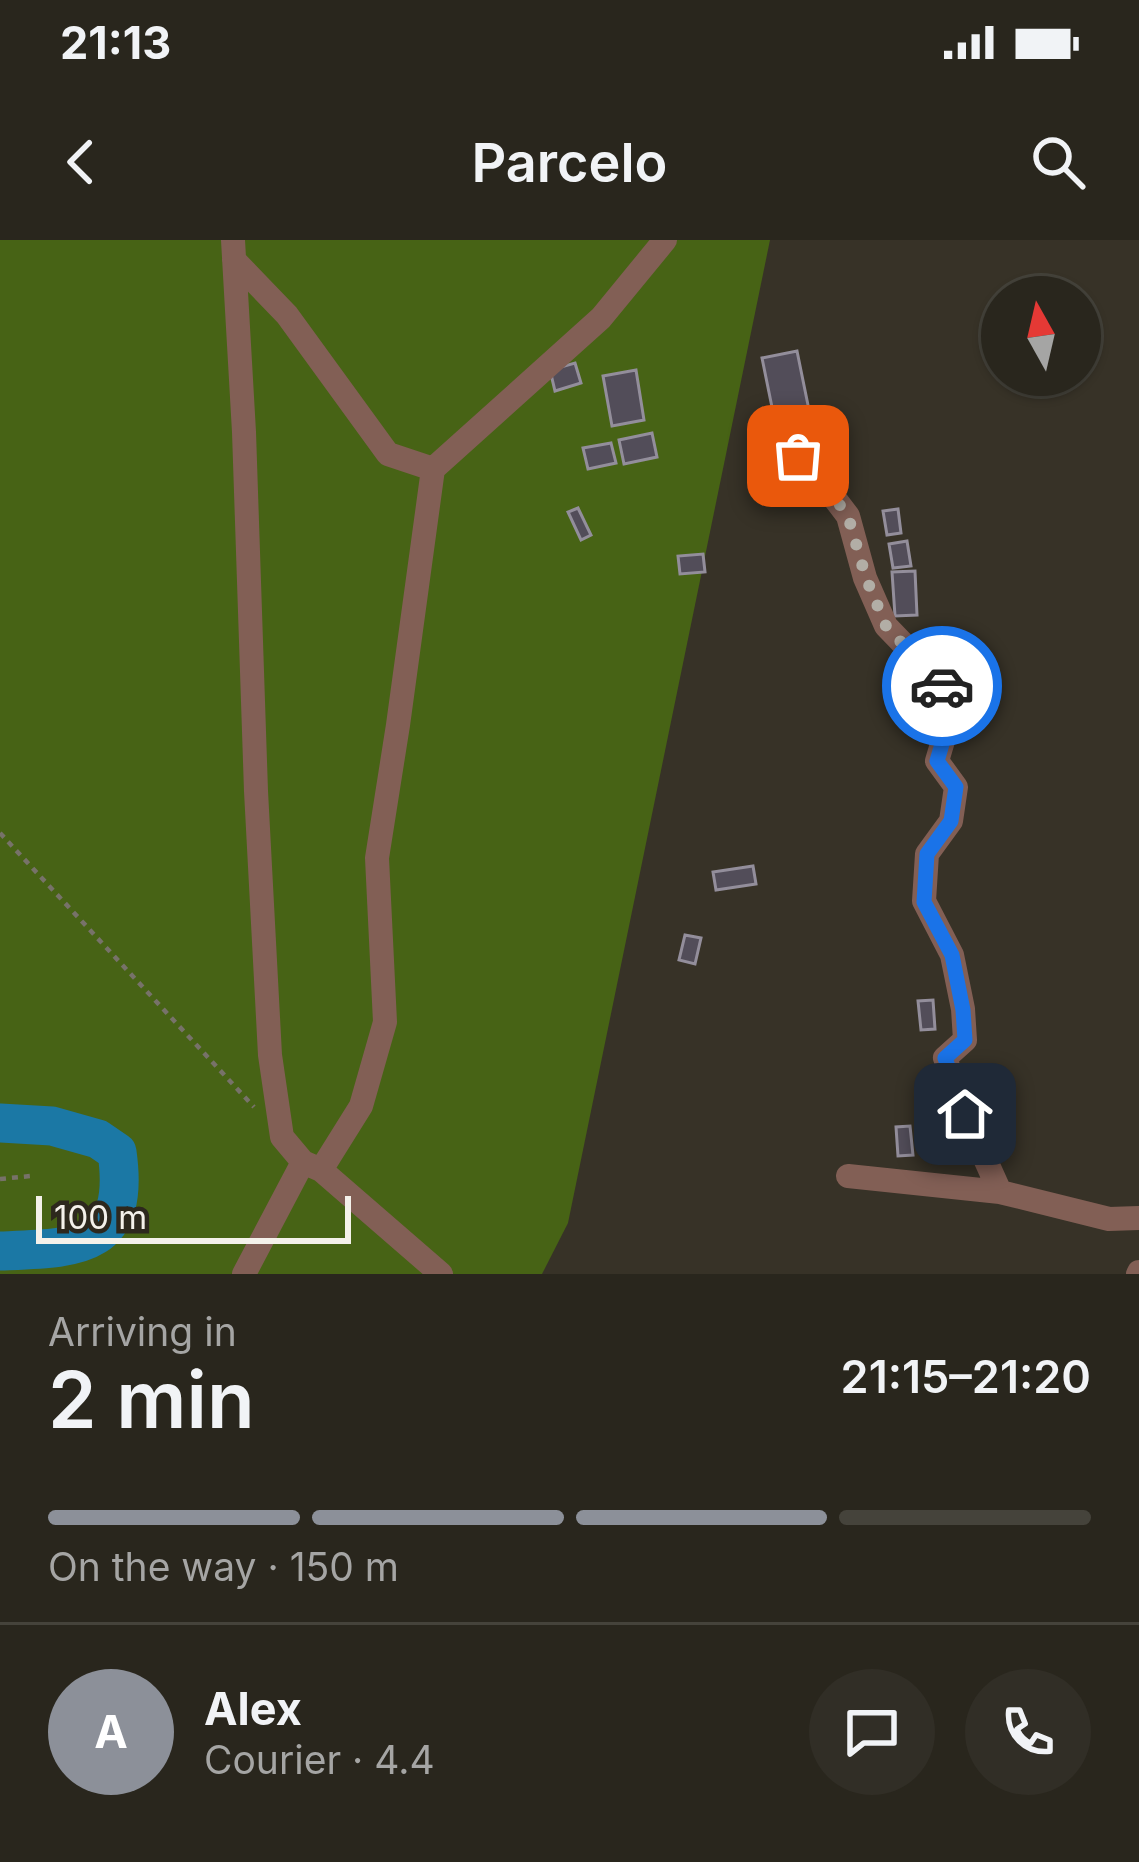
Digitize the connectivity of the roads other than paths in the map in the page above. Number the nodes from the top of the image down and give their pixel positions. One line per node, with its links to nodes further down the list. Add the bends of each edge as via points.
1 (665, 240): 4 (street, via 601,318)
2 (234, 250): 4 (street, via 388,454); 5 (street, via 268,1111)
3 (793, 426): 7 (street, via 798,456 848,516 886,626 941,683 945,734 937,761 956,787 951,821 927,854 924,902 952,955 963,1010 965,1040 945,1058)
4 (433, 469): 5 (street, via 376,858 385,1022 362,1106)
5 (312, 1166): 9 (street); 10 (street)
6 (848, 1176): 7 (street)
7 (1000, 1192): 8 (street, via 1109,1219)
8 (1139, 1218)
9 (244, 1274)
10 (442, 1274)

